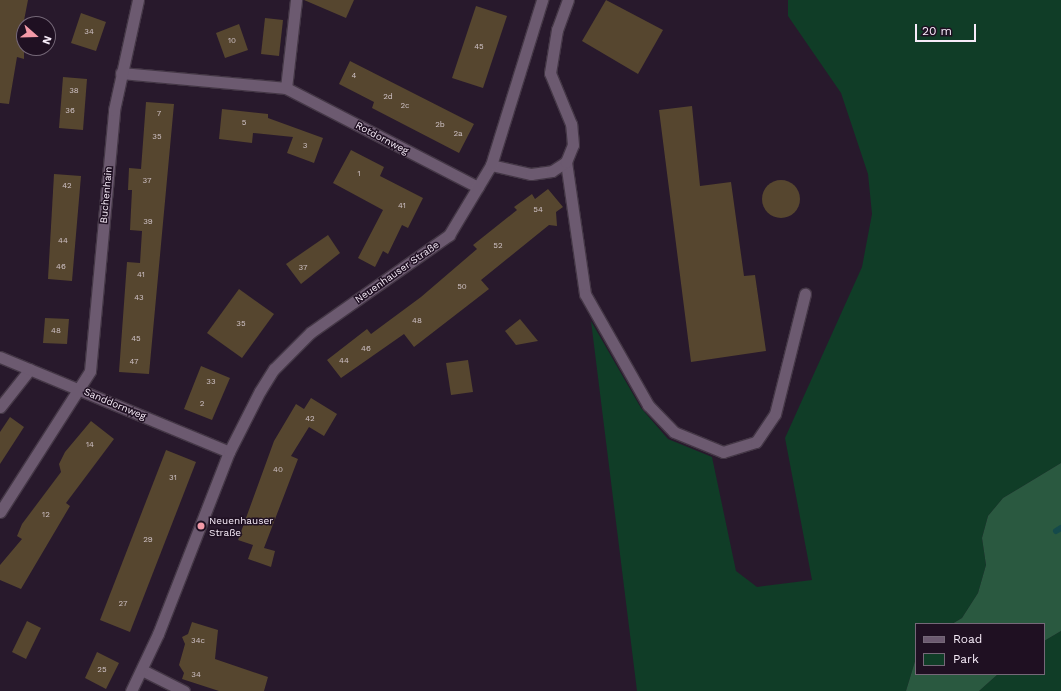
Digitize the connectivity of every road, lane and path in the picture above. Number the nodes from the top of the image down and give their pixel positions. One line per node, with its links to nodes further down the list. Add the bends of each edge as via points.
1 (138, 0): 5 (street, Buchenhain)
2 (296, 0): 6 (street)
3 (542, 0): 8 (street, Neuenhauser Straße)
4 (568, 0): 7 (street, via 557,30 550,73 571,124 573,145)
5 (121, 73): 6 (street, Rotdornweg); 13 (street, Buchenhain, via 114,110 90,371)
6 (286, 88): 9 (street, Rotdornweg)
7 (566, 162): 8 (street, via 552,171 531,174); 10 (street, via 585,294 648,405 674,432 723,452 756,442 775,414)
8 (491, 165): 9 (street, Neuenhauser Straße)
9 (478, 187): 15 (street, Neuenhauser Straße, via 449,234 293,348 260,391)
10 (805, 294)
11 (0, 357): 12 (street, Sanddornweg)
12 (30, 369): 13 (street, Sanddornweg); 14 (street)
13 (80, 389): 15 (street, Sanddornweg); 16 (street, Buchenhain)
14 (0, 407)
15 (229, 452): 17 (street, Neuenhauser Straße)
16 (0, 512)
17 (142, 670): 18 (street, Neuenhauser Straße); 19 (street)
18 (131, 691)
19 (184, 691)

